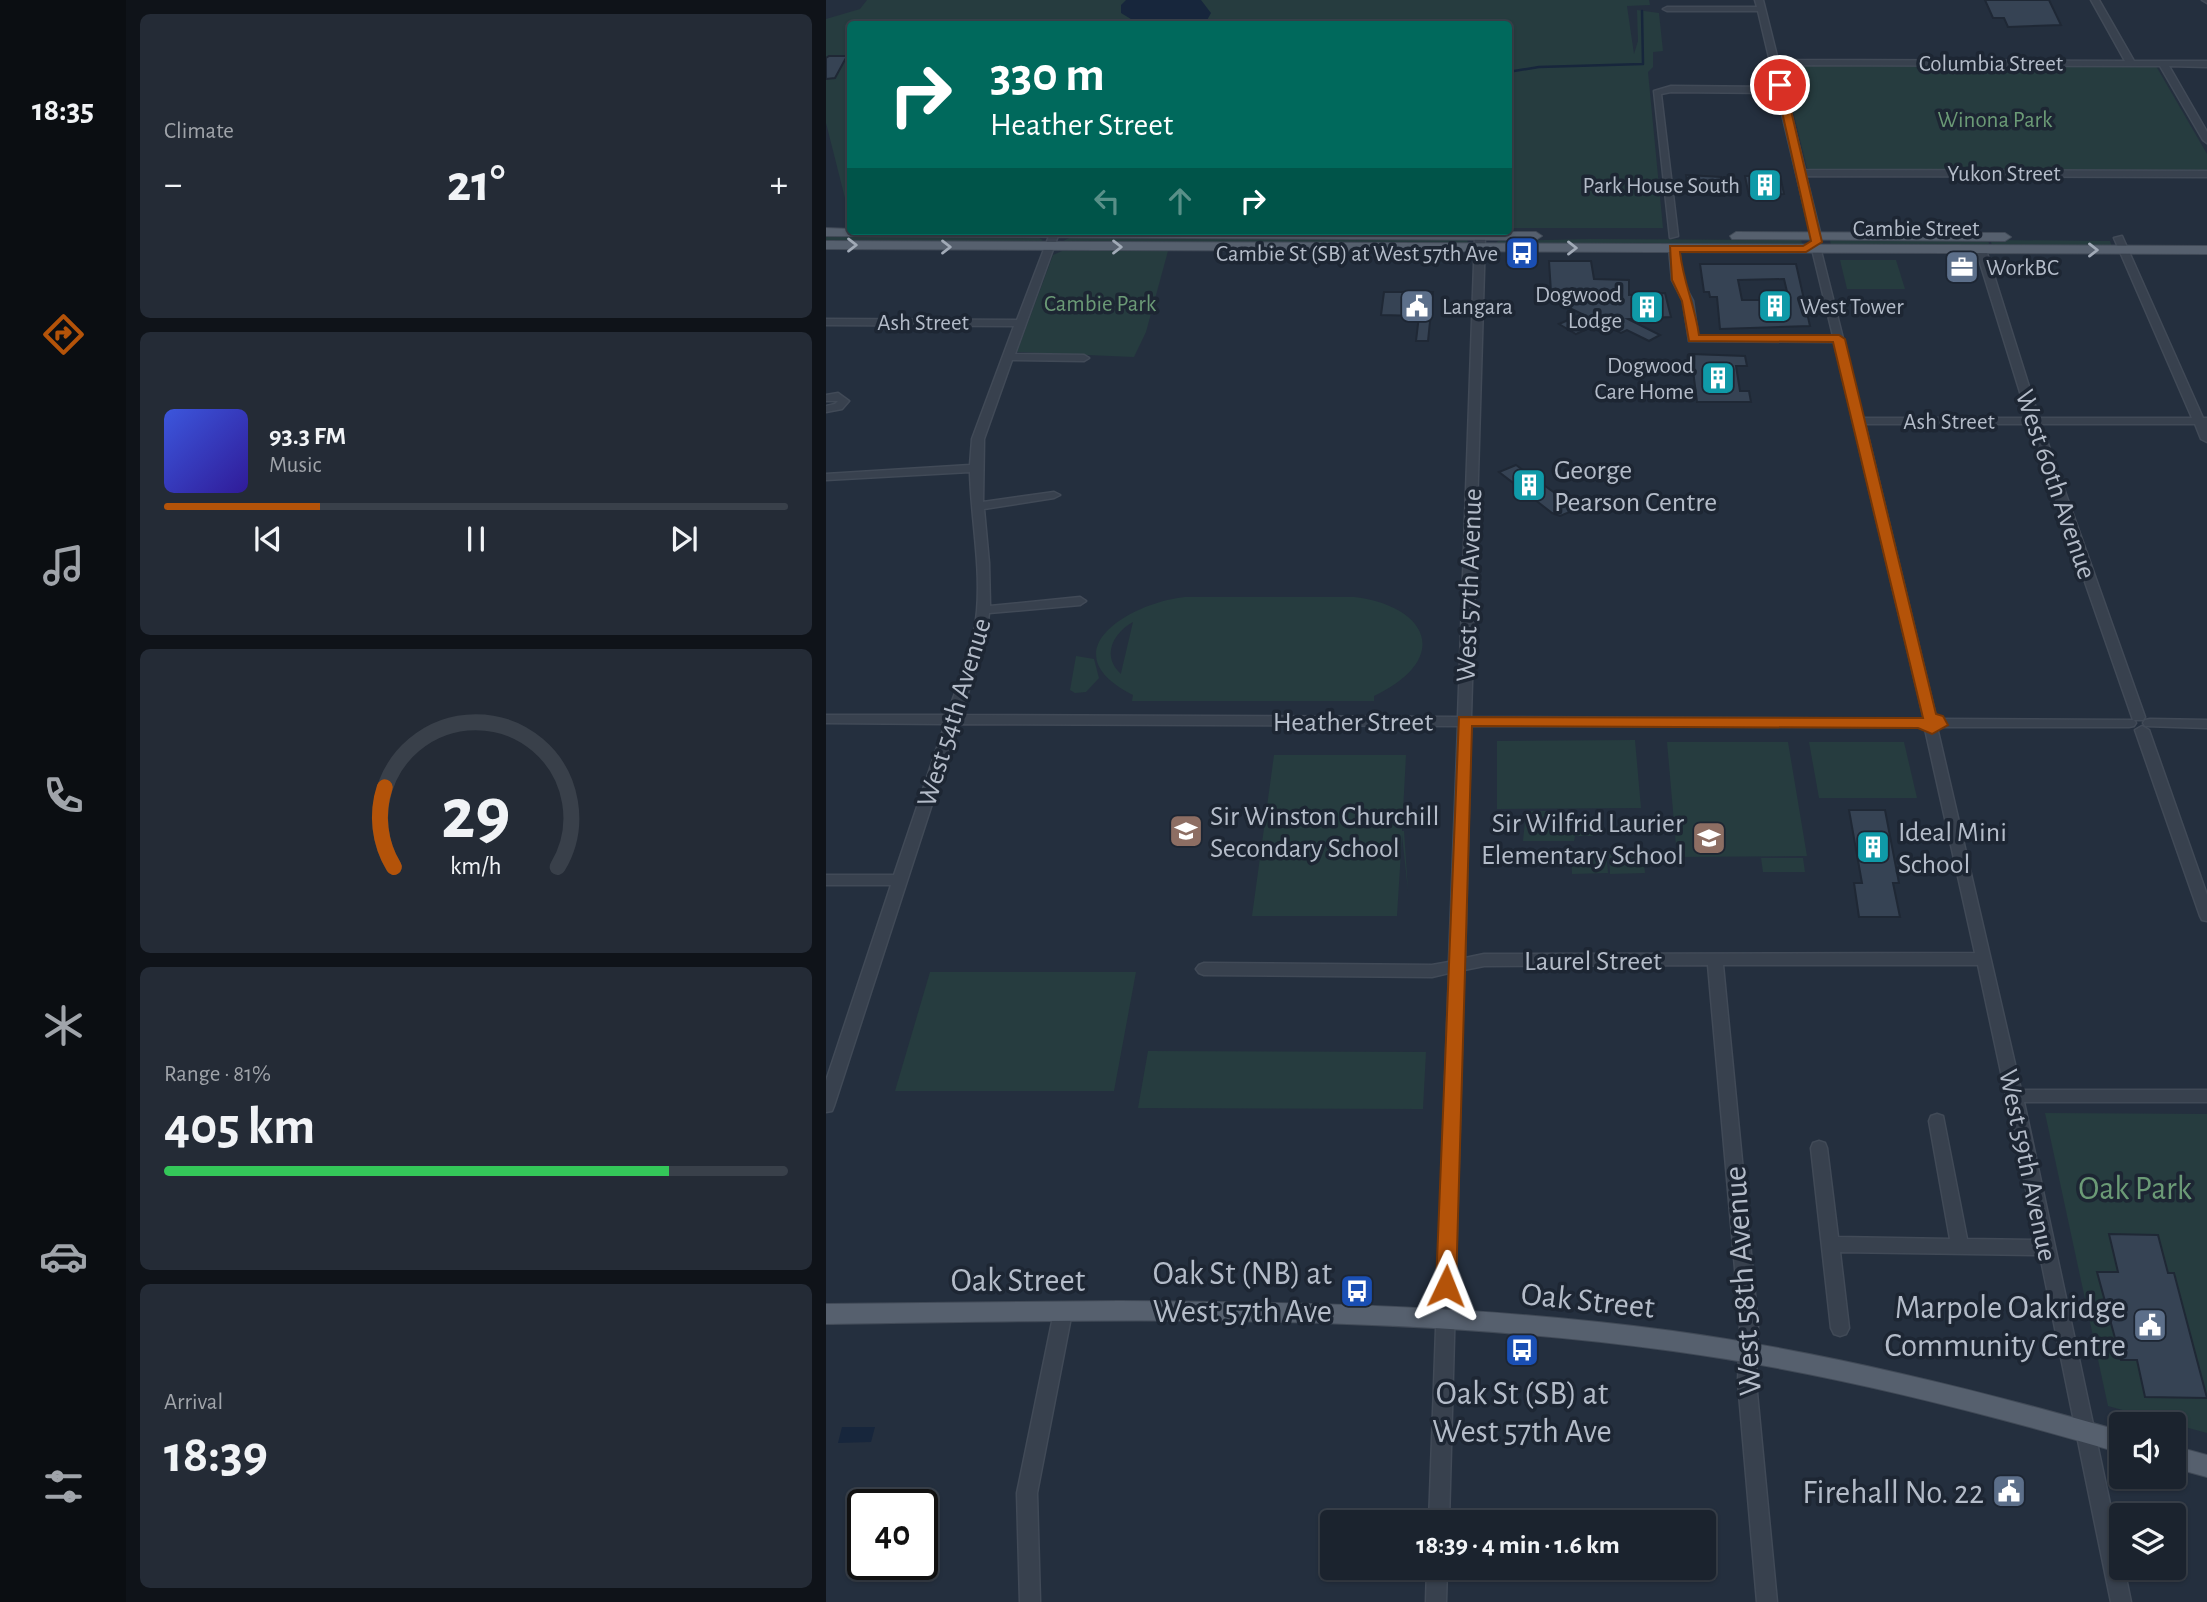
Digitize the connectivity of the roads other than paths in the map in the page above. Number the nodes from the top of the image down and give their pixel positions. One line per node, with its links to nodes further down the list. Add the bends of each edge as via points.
1 (2095, 0): 5 (street)
2 (1760, 4): 3 (street); 4 (street, West 59th Avenue)
3 (1667, 9)
4 (1774, 62): 5 (street, Columbia Street); 8 (street, West 59th Avenue)
5 (2131, 64): 6 (street, Columbia Street)
6 (2163, 64): 7 (street, Columbia Street); 9 (street)
7 (2207, 64)
8 (1782, 90): 10 (street, West 59th Avenue); 18 (street, via 1661,90 1656,95)
9 (2206, 138)
10 (1801, 173): 11 (street, Yukon Street); 21 (street, West 59th Avenue)
11 (2207, 174)
12 (826, 232): 13 (main road, Cambie Street)
13 (847, 232)
14 (1053, 235): 22 (street, West 54th Avenue)
15 (1149, 235): 17 (main road, Cambie Street)
16 (2207, 238): 19 (main road, Cambie Street)
17 (1480, 242): 18 (main road, Cambie Street); 22 (main road, Cambie Street, one-way to 17); 42 (street, West 57th Avenue)
18 (1674, 242): 21 (main road, Cambie Street); 27 (street, via 1677,280 1688,301 1693,338)
19 (2122, 244): 21 (main road, Cambie Street); 23 (main road, Cambie Street, one-way to 19); 24 (main road, Cambie Street); 32 (street)
20 (826, 245): 22 (main road, Cambie Street, one-way to 22)
21 (1817, 245): 23 (main road, Cambie Street); 27 (street, West 59th Avenue)
22 (1048, 247): 26 (street, West 54th Avenue)
23 (1981, 250): 31 (street, West 60th Avenue)
24 (2207, 250)
25 (826, 322): 26 (street, Ash Street)
26 (1020, 323): 28 (street, West 54th Avenue)
27 (1839, 339): 30 (street, West 59th Avenue)
28 (1007, 357): 29 (street); 34 (street, West 54th Avenue, via 984,418)
29 (1084, 358)
30 (1858, 421): 31 (street, Ash Street); 43 (street, West 59th Avenue)
31 (2035, 421): 32 (street, Ash Street); 44 (street, West 60th Avenue)
32 (2203, 421): 33 (street)
33 (2207, 439)
34 (974, 468): 35 (street); 37 (street, West 54th Avenue)
35 (826, 477)
36 (1054, 495): 37 (street)
37 (975, 507): 39 (street, West 54th Avenue)
38 (1080, 601): 39 (street)
39 (985, 610): 41 (street, West 54th Avenue)
40 (826, 719): 41 (street, Heather Street)
41 (953, 719): 42 (street, Heather Street); 47 (street, West 54th Avenue)
42 (1464, 721): 43 (street, Heather Street); 51 (street, West 57th Avenue)
43 (1931, 723): 44 (street, Heather Street); 49 (street, West 59th Avenue)
44 (2140, 723): 45 (street, Heather Street); 48 (street, West 60th Avenue)
45 (2207, 724)
46 (826, 880): 47 (street)
47 (900, 880): 53 (street, West 54th Avenue)
48 (2207, 916)
49 (1983, 959): 50 (street, Laurel Street); 54 (street, West 59th Avenue)
50 (1715, 960): 51 (street, Laurel Street, via 1484,960); 66 (street, West 58th Avenue)
51 (1456, 965): 52 (street, Laurel Street, via 1432,971); 64 (street, West 57th Avenue)
52 (1204, 969)
53 (832, 1072): 56 (street, West 54th Avenue)
54 (2015, 1096): 55 (street); 61 (street, West 59th Avenue)
55 (2207, 1096)
56 (826, 1106)
57 (1937, 1121): 60 (street)
58 (1819, 1149): 59 (street)
59 (1831, 1244): 60 (street); 65 (street)
60 (1960, 1246): 61 (street)
61 (2046, 1248): 67 (street, West 59th Avenue)
62 (1063, 1312): 63 (main road, Oak Street); 64 (main road, Oak Street, via 1266,1312); 73 (street, via 1027,1493)
63 (826, 1314)
64 (1446, 1320): 66 (main road, Oak Street, via 1605,1332); 71 (street, West 57th Avenue)
65 (1840, 1328)
66 (1748, 1353): 67 (main road, Oak Street, via 1918,1387); 75 (street, West 58th Avenue)
67 (2085, 1432): 68 (main road, Oak Street); 76 (street, West 59th Avenue)
68 (2109, 1439)
69 (2186, 1460): 70 (main road)
70 (2207, 1466)
71 (1439, 1510)
72 (1437, 1580): 74 (street)
73 (1030, 1602)
74 (1436, 1602)
75 (1766, 1602)
76 (2121, 1602)

